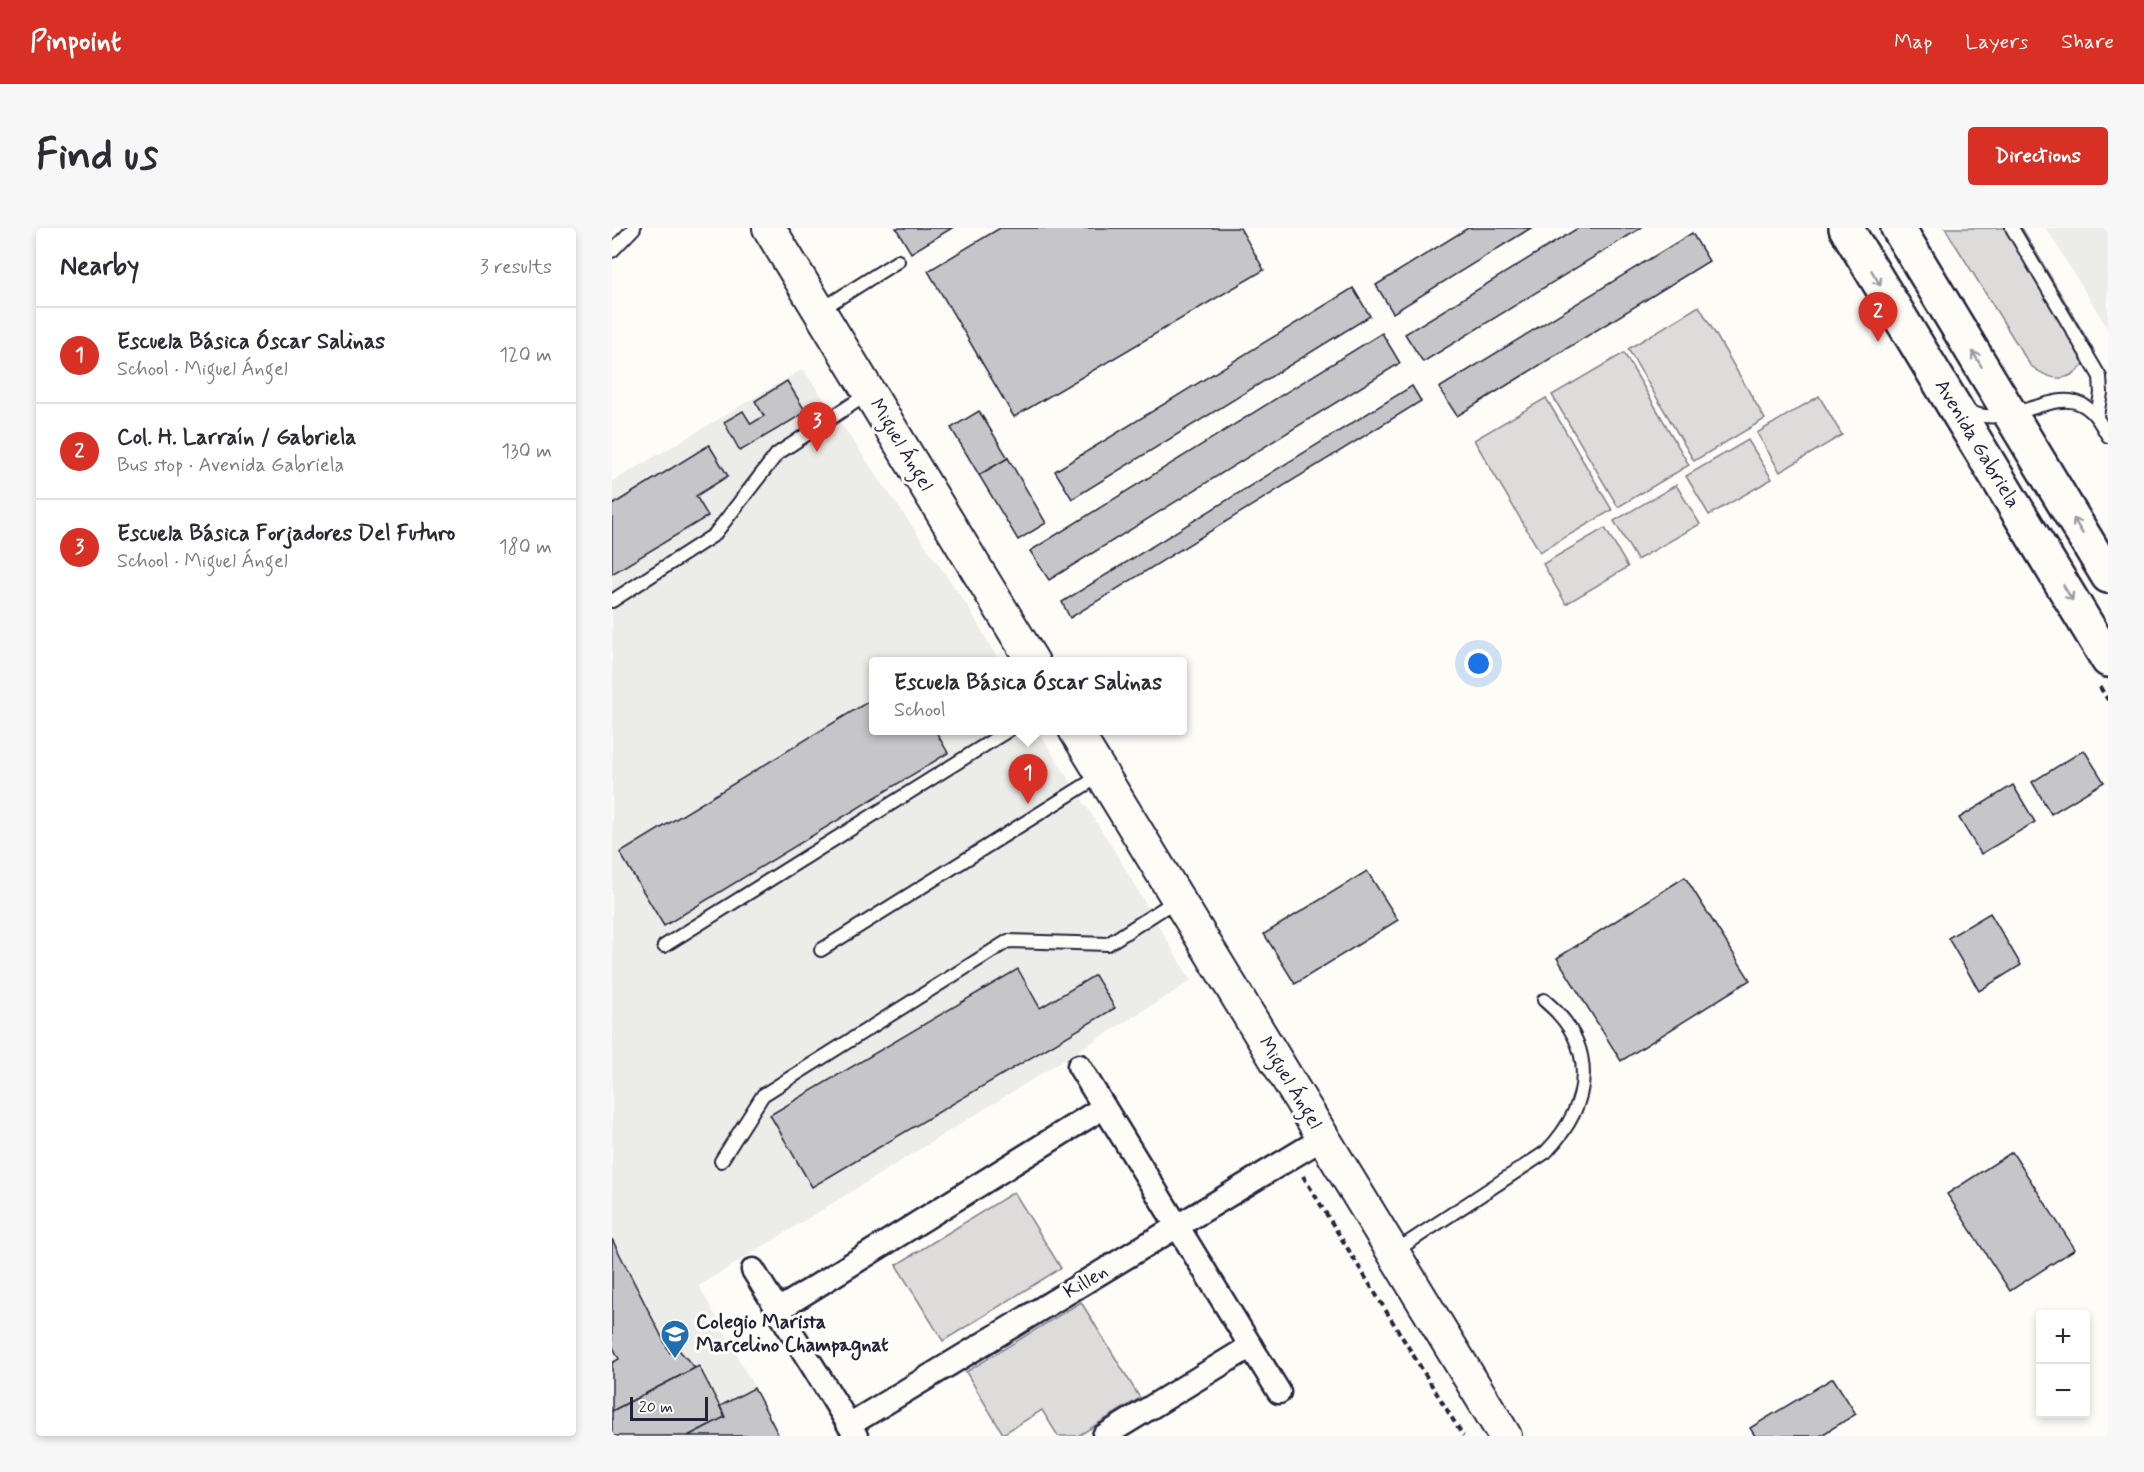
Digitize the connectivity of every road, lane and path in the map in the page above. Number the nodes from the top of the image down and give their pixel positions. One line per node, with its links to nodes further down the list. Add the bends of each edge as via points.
1 (634, 228): 6 (lane)
2 (769, 228): 8 (street, Miguel Ángel)
3 (1846, 228): 10 (main road, Avenida Gabriela, one-way to 10)
4 (1898, 228): 11 (main road, one-way to 4)
5 (2012, 228): 12 (lane, via 2100,377)
6 (612, 251)
7 (898, 261): 8 (lane)
8 (819, 311): 9 (street, Miguel Ángel)
9 (869, 393): 15 (lane, via 777,454 714,535); 16 (street, Miguel Ángel)
10 (1950, 400): 11 (lane, via 1982,416); 17 (main road, Avenida Gabriela, one-way to 17)
11 (2010, 415): 12 (lane, via 2068,401 2081,404); 14 (main road, one-way to 11)
12 (2097, 416): 13 (lane)
13 (2108, 435)
14 (2108, 576)
15 (612, 601)
16 (1030, 657)
17 (2108, 660)
18 (1001, 735): 22 (lane)
19 (1078, 735): 20 (street, Miguel Ángel)
20 (1102, 775): 21 (street, Miguel Ángel); 23 (lane)
21 (1178, 899): 27 (street, Miguel Ángel); 29 (lane, via 1108,944 1008,941 763,1095)
22 (664, 946)
23 (821, 950)
24 (1544, 1000): 31 (lane, via 1569,1025 1582,1059 1581,1091 1571,1120 1546,1152)
25 (1079, 1066): 26 (street)
26 (1104, 1107): 30 (street); 33 (street)
27 (1323, 1138): 28 (street, Killen); 31 (street, Miguel Ángel)
28 (1291, 1158): 30 (street, Killen); 38 (path)
29 (721, 1161)
30 (1177, 1227): 34 (street); 36 (street, Killen)
31 (1394, 1252): 39 (street, Miguel Ángel)
32 (753, 1270): 33 (street)
33 (777, 1310): 36 (street)
34 (1251, 1346): 35 (street); 37 (street)
35 (1279, 1392)
36 (852, 1431)
37 (1104, 1436)
38 (1463, 1436)
39 (1505, 1436)

